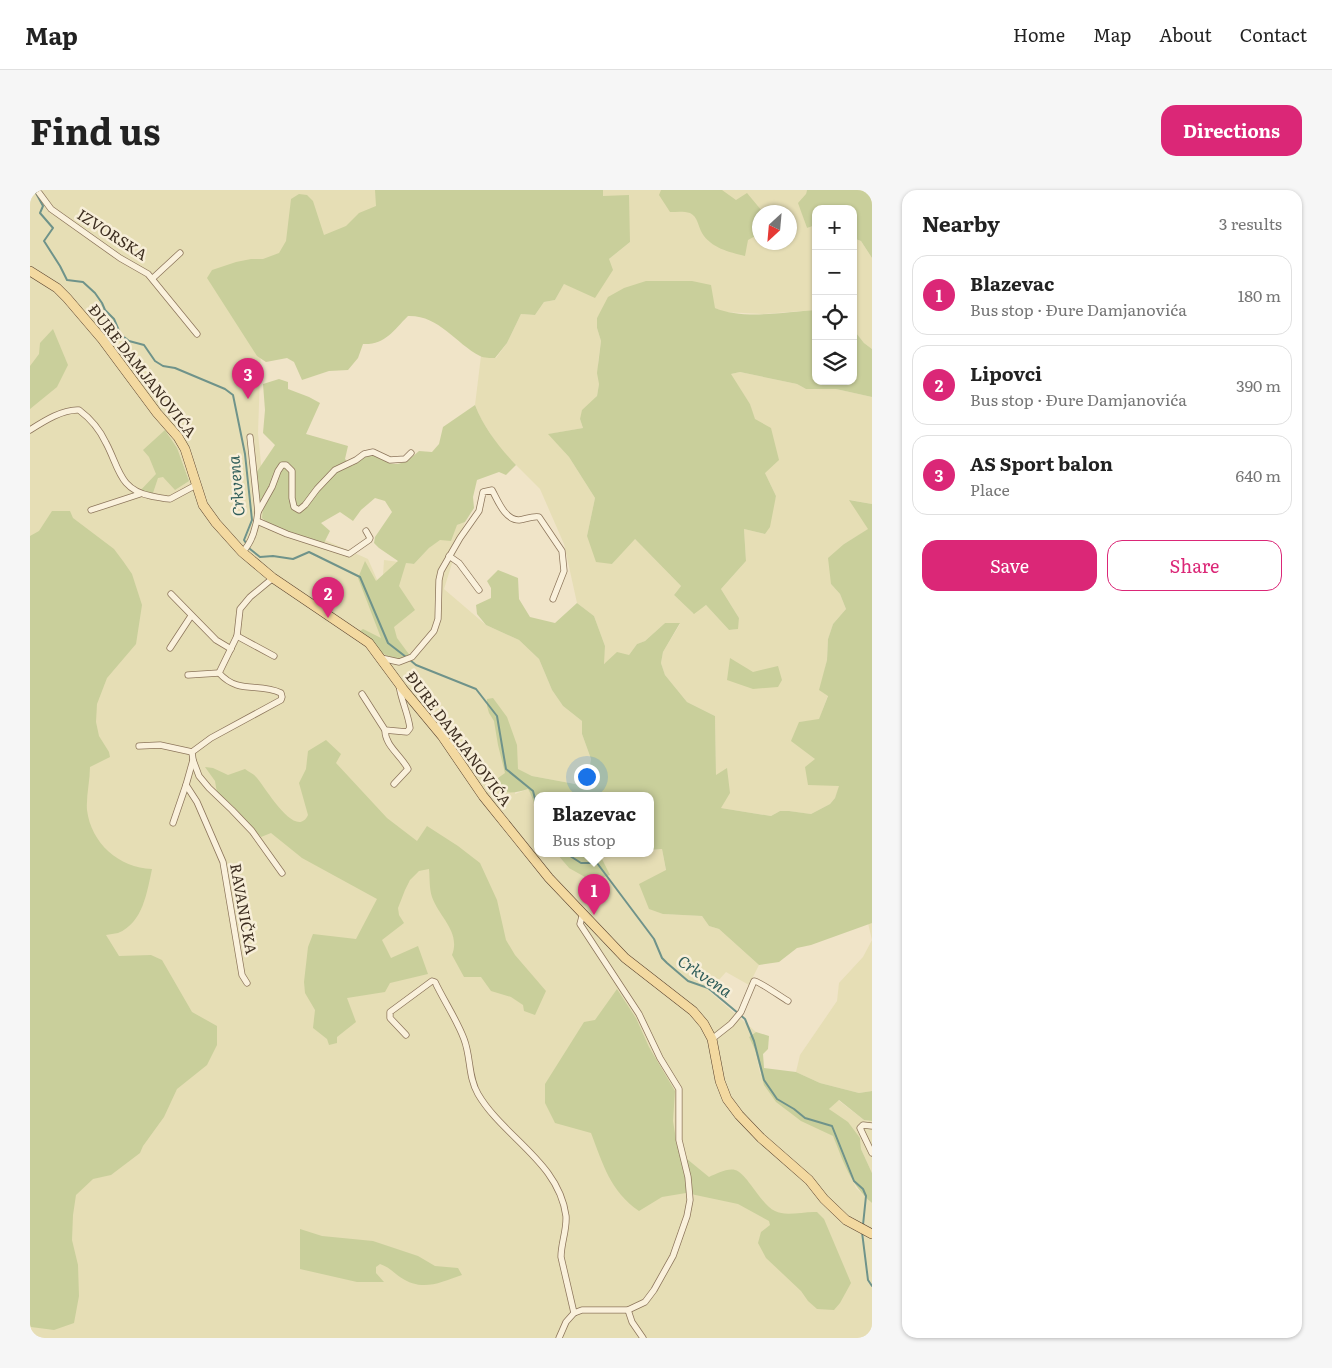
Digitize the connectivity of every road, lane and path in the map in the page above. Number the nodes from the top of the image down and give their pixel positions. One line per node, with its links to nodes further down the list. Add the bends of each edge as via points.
1 (37, 190): 4 (street, IZVORSKA, via 51,209)
2 (180, 253): 4 (street, IZVORSKA)
3 (30, 271): 9 (main road, ĐURE DAMJANOVIĆA, via 57,288 102,339 156,413 178,437)
4 (153, 278): 5 (street, IZVORSKA)
5 (197, 334)
6 (30, 430): 10 (street, via 57,415 79,410 95,424 123,479)
7 (250, 437): 12 (street)
8 (411, 453): 12 (street, via 405,459 390,460 373,452 364,454 335,470 299,510 294,507 292,498 292,472 282,465)
9 (196, 485): 10 (street, via 170,499); 15 (main road, ĐURE DAMJANOVIĆA, via 203,506)
10 (140, 494): 11 (street)
11 (91, 510)
12 (258, 512): 13 (street)
13 (257, 521): 14 (street, via 348,554 369,540); 15 (street)
14 (366, 531)
15 (246, 548): 17 (main road, ĐURE DAMJANOVIĆA)
16 (449, 556): 18 (street, via 459,563); 20 (street, via 479,510 483,492 492,490 512,519 540,516 562,551 564,571); 26 (street, via 439,580 438,619 434,631 409,659 399,662)
17 (273, 578): 22 (street, via 240,609); 26 (main road, ĐURE DAMJANOVIĆA, via 359,635)
18 (479, 590)
19 (171, 594): 21 (street)
20 (552, 599)
21 (191, 616): 23 (street); 24 (street, via 216,640)
22 (237, 636): 24 (street); 25 (street)
23 (170, 648)
24 (231, 649): 27 (street)
25 (274, 656)
26 (382, 658): 29 (main road, ĐURE DAMJANOVIĆA)
27 (220, 673): 28 (street); 33 (street, via 229,682 281,693 281,700 211,738)
28 (188, 675)
29 (399, 683): 31 (street, via 410,730); 39 (main road, ĐURE DAMJANOVIĆA, via 442,736 506,827)
30 (362, 694): 31 (street)
31 (385, 730): 35 (street, via 388,743 408,769)
32 (139, 746): 33 (street, via 160,745)
33 (192, 752): 34 (street)
34 (194, 760): 36 (street); 38 (street, via 199,776 252,831)
35 (394, 784)
36 (186, 785): 37 (street); 40 (street, RAVANIČKA, via 197,802 223,862 242,975)
37 (173, 823)
38 (282, 873)
39 (583, 913): 43 (main road, ĐURE DAMJANOVIĆA, via 625,958 693,1011); 47 (street, via 580,924 640,1014 660,1058 679,1089 679,1140 690,1200 687,1216 673,1256 654,1290 645,1302)
40 (247, 983)
41 (788, 1001): 43 (street, via 755,980 739,1014)
42 (406, 1035): 48 (street, via 390,1018 390,1012 435,982 464,1040 472,1082 478,1094 489,1110 535,1157 560,1196 566,1226 561,1251)
43 (712, 1039): 46 (main road, ĐURE DAMJANOVIĆA, via 720,1081 739,1116 809,1180 846,1220)
44 (872, 1126): 45 (street, via 860,1128)
45 (872, 1153)
46 (866, 1230)
47 (628, 1310): 48 (street, via 582,1310); 50 (street)
48 (574, 1313): 49 (street)
49 (559, 1338)
50 (643, 1338)

